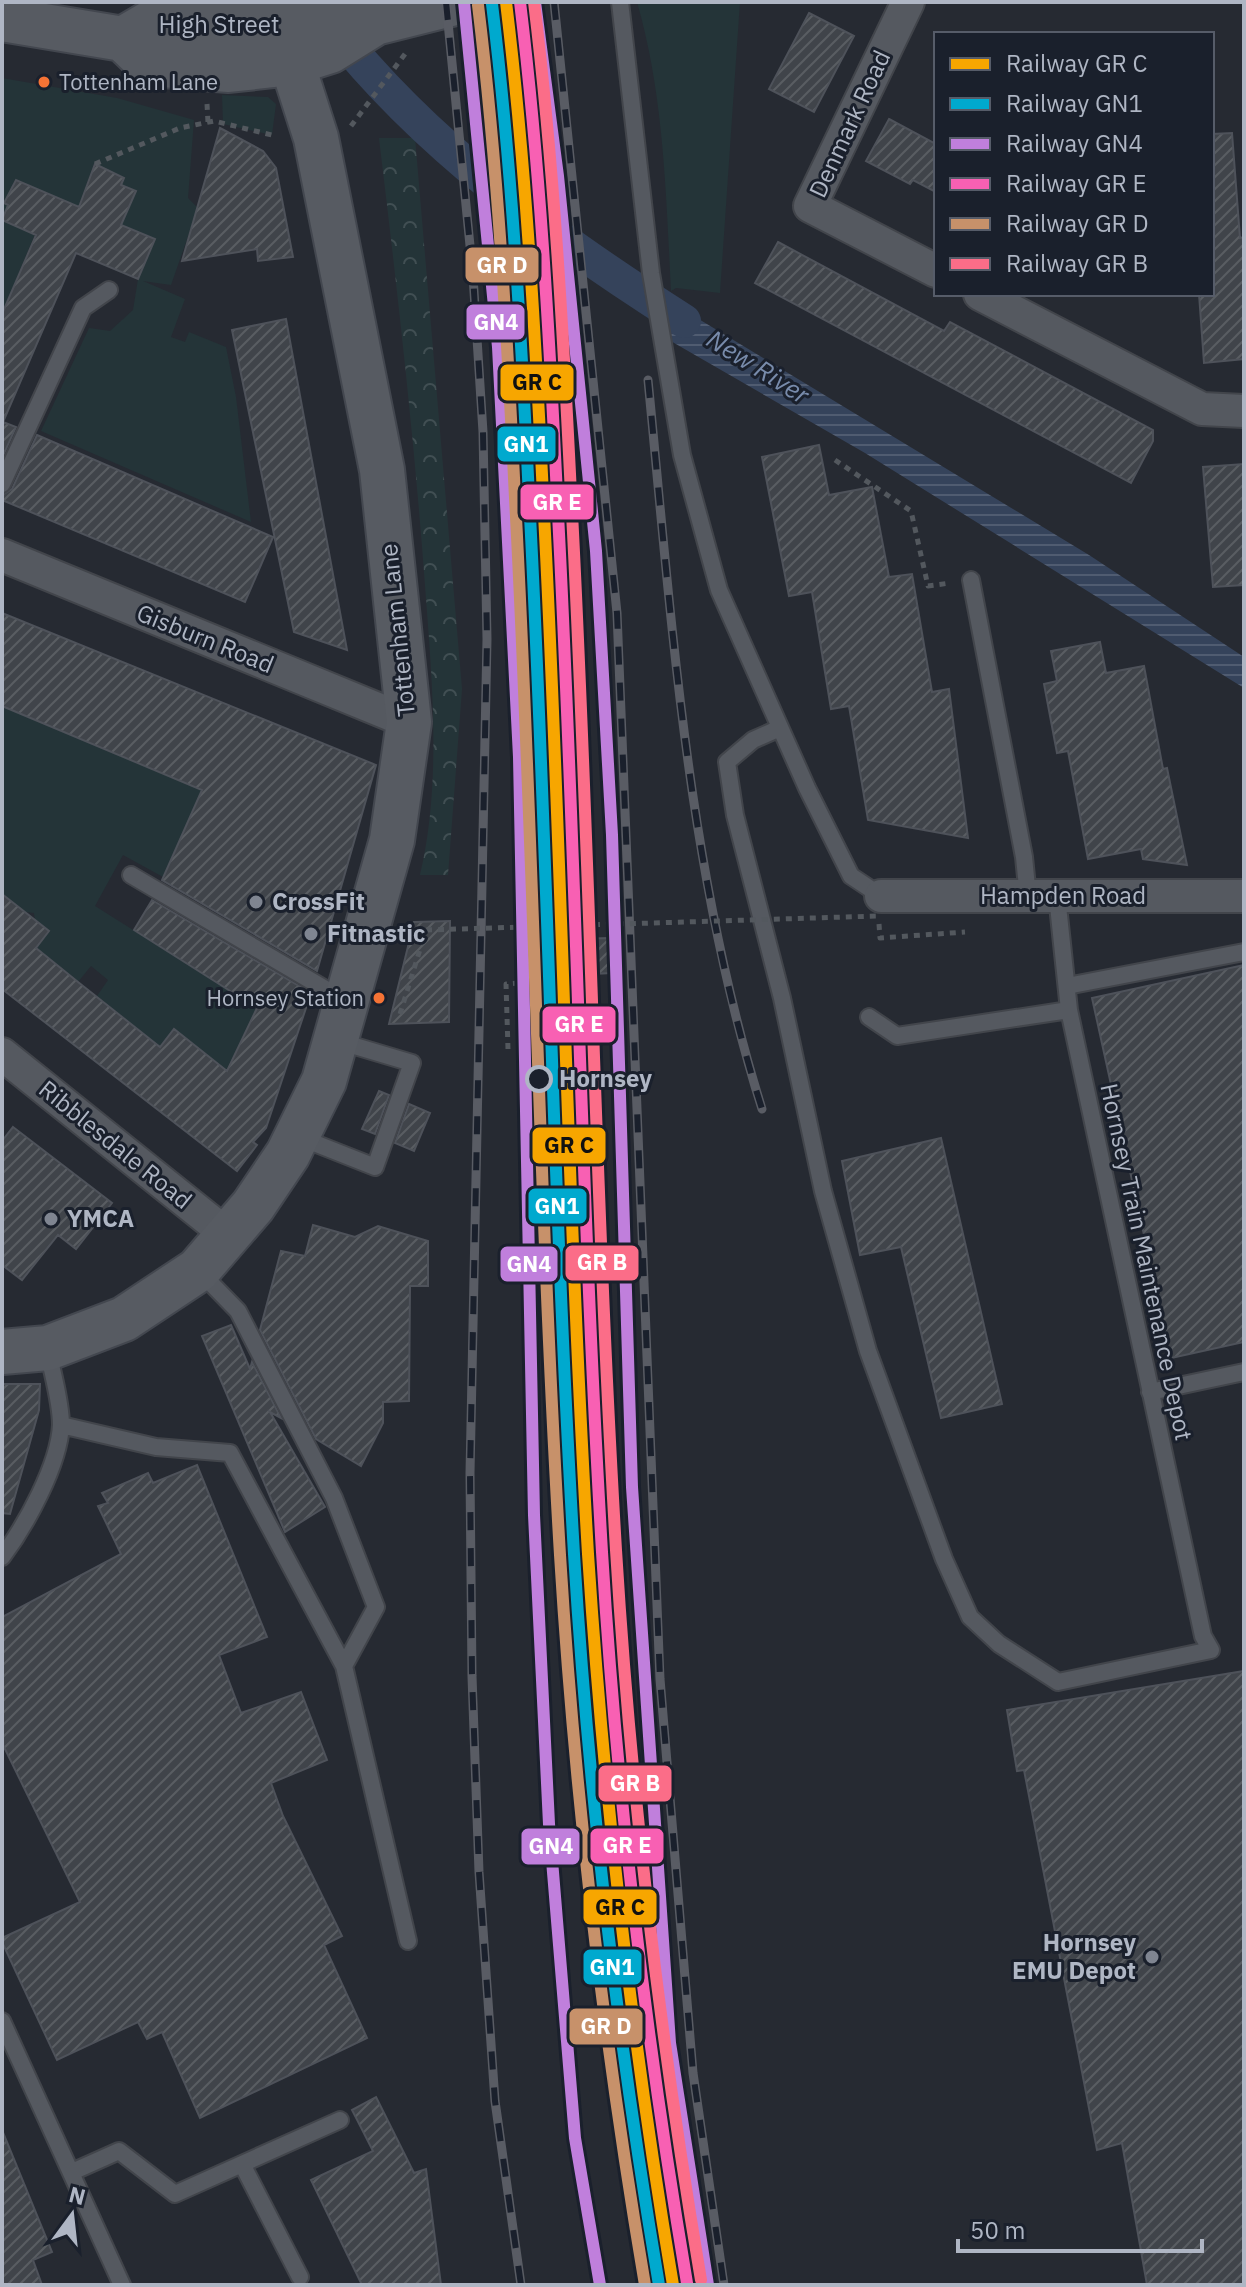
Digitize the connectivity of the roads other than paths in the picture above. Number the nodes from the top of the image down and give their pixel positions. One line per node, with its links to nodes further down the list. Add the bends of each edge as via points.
1 (459, 2): 5 (main road)
2 (620, 2): 15 (lane, via 651,273 682,455 719,590)
3 (908, 2): 7 (street, Denmark Road, via 810,206)
4 (6, 20): 6 (main road, High Street, via 123,39 149,64 229,70)
5 (390, 25): 6 (main road)
6 (304, 40): 14 (main road, Tottenham Lane, via 316,138 382,470)
7 (934, 270)
8 (109, 290): 11 (lane, via 83,308)
9 (984, 296): 10 (street, via 1202,409)
10 (1244, 411)
11 (2, 484)
12 (2, 555): 14 (street, Gisburn Road)
13 (971, 580): 18 (lane, Hornsey Train Maintenance Depot, via 1024,857)
14 (409, 722): 24 (main road, Tottenham Lane, via 392,840)
15 (780, 728): 17 (lane, via 851,876); 32 (lane, Hornsey Train Maintenance Depot, via 753,740 727,762 823,1191 868,1351 970,1617 999,1644 1058,1682 1211,1650 1203,1636)
16 (131, 875): 24 (lane)
17 (881, 896): 18 (street, Hampden Road)
18 (1042, 896): 19 (street, Hampden Road); 21 (lane, Hornsey Train Maintenance Depot)
19 (1244, 896)
20 (1244, 952): 21 (lane)
21 (1067, 986): 22 (lane, Hornsey Train Maintenance Depot)
22 (1069, 1010): 23 (lane, via 897,1036); 32 (lane, Hornsey Train Maintenance Depot)
23 (869, 1017)
24 (343, 1022): 26 (main road, Tottenham Lane, via 324,1081); 26 (lane, via 412,1063 375,1167)
25 (2, 1054): 27 (street, Ribblesdale Road)
26 (297, 1137): 27 (main road, Tottenham Lane)
27 (229, 1236): 28 (main road, Tottenham Lane)
28 (198, 1270): 29 (main road, Tottenham Lane, via 124,1319); 35 (lane, via 238,1311 334,1498 376,1607)
29 (48, 1348): 30 (main road, Tottenham Lane); 33 (lane)
30 (2, 1352)
31 (1244, 1372): 32 (lane)
32 (1150, 1392)
33 (61, 1425): 34 (lane, via 43,1484); 35 (lane, via 156,1447 230,1453)
34 (2, 1557)
35 (344, 1666): 36 (lane)
36 (408, 1941)
37 (2, 2021): 40 (lane)
38 (340, 2120): 39 (lane)
39 (242, 2164): 40 (lane, via 175,2194 119,2151); 41 (lane)
40 (72, 2172): 42 (lane)
41 (300, 2277)
42 (122, 2285)

